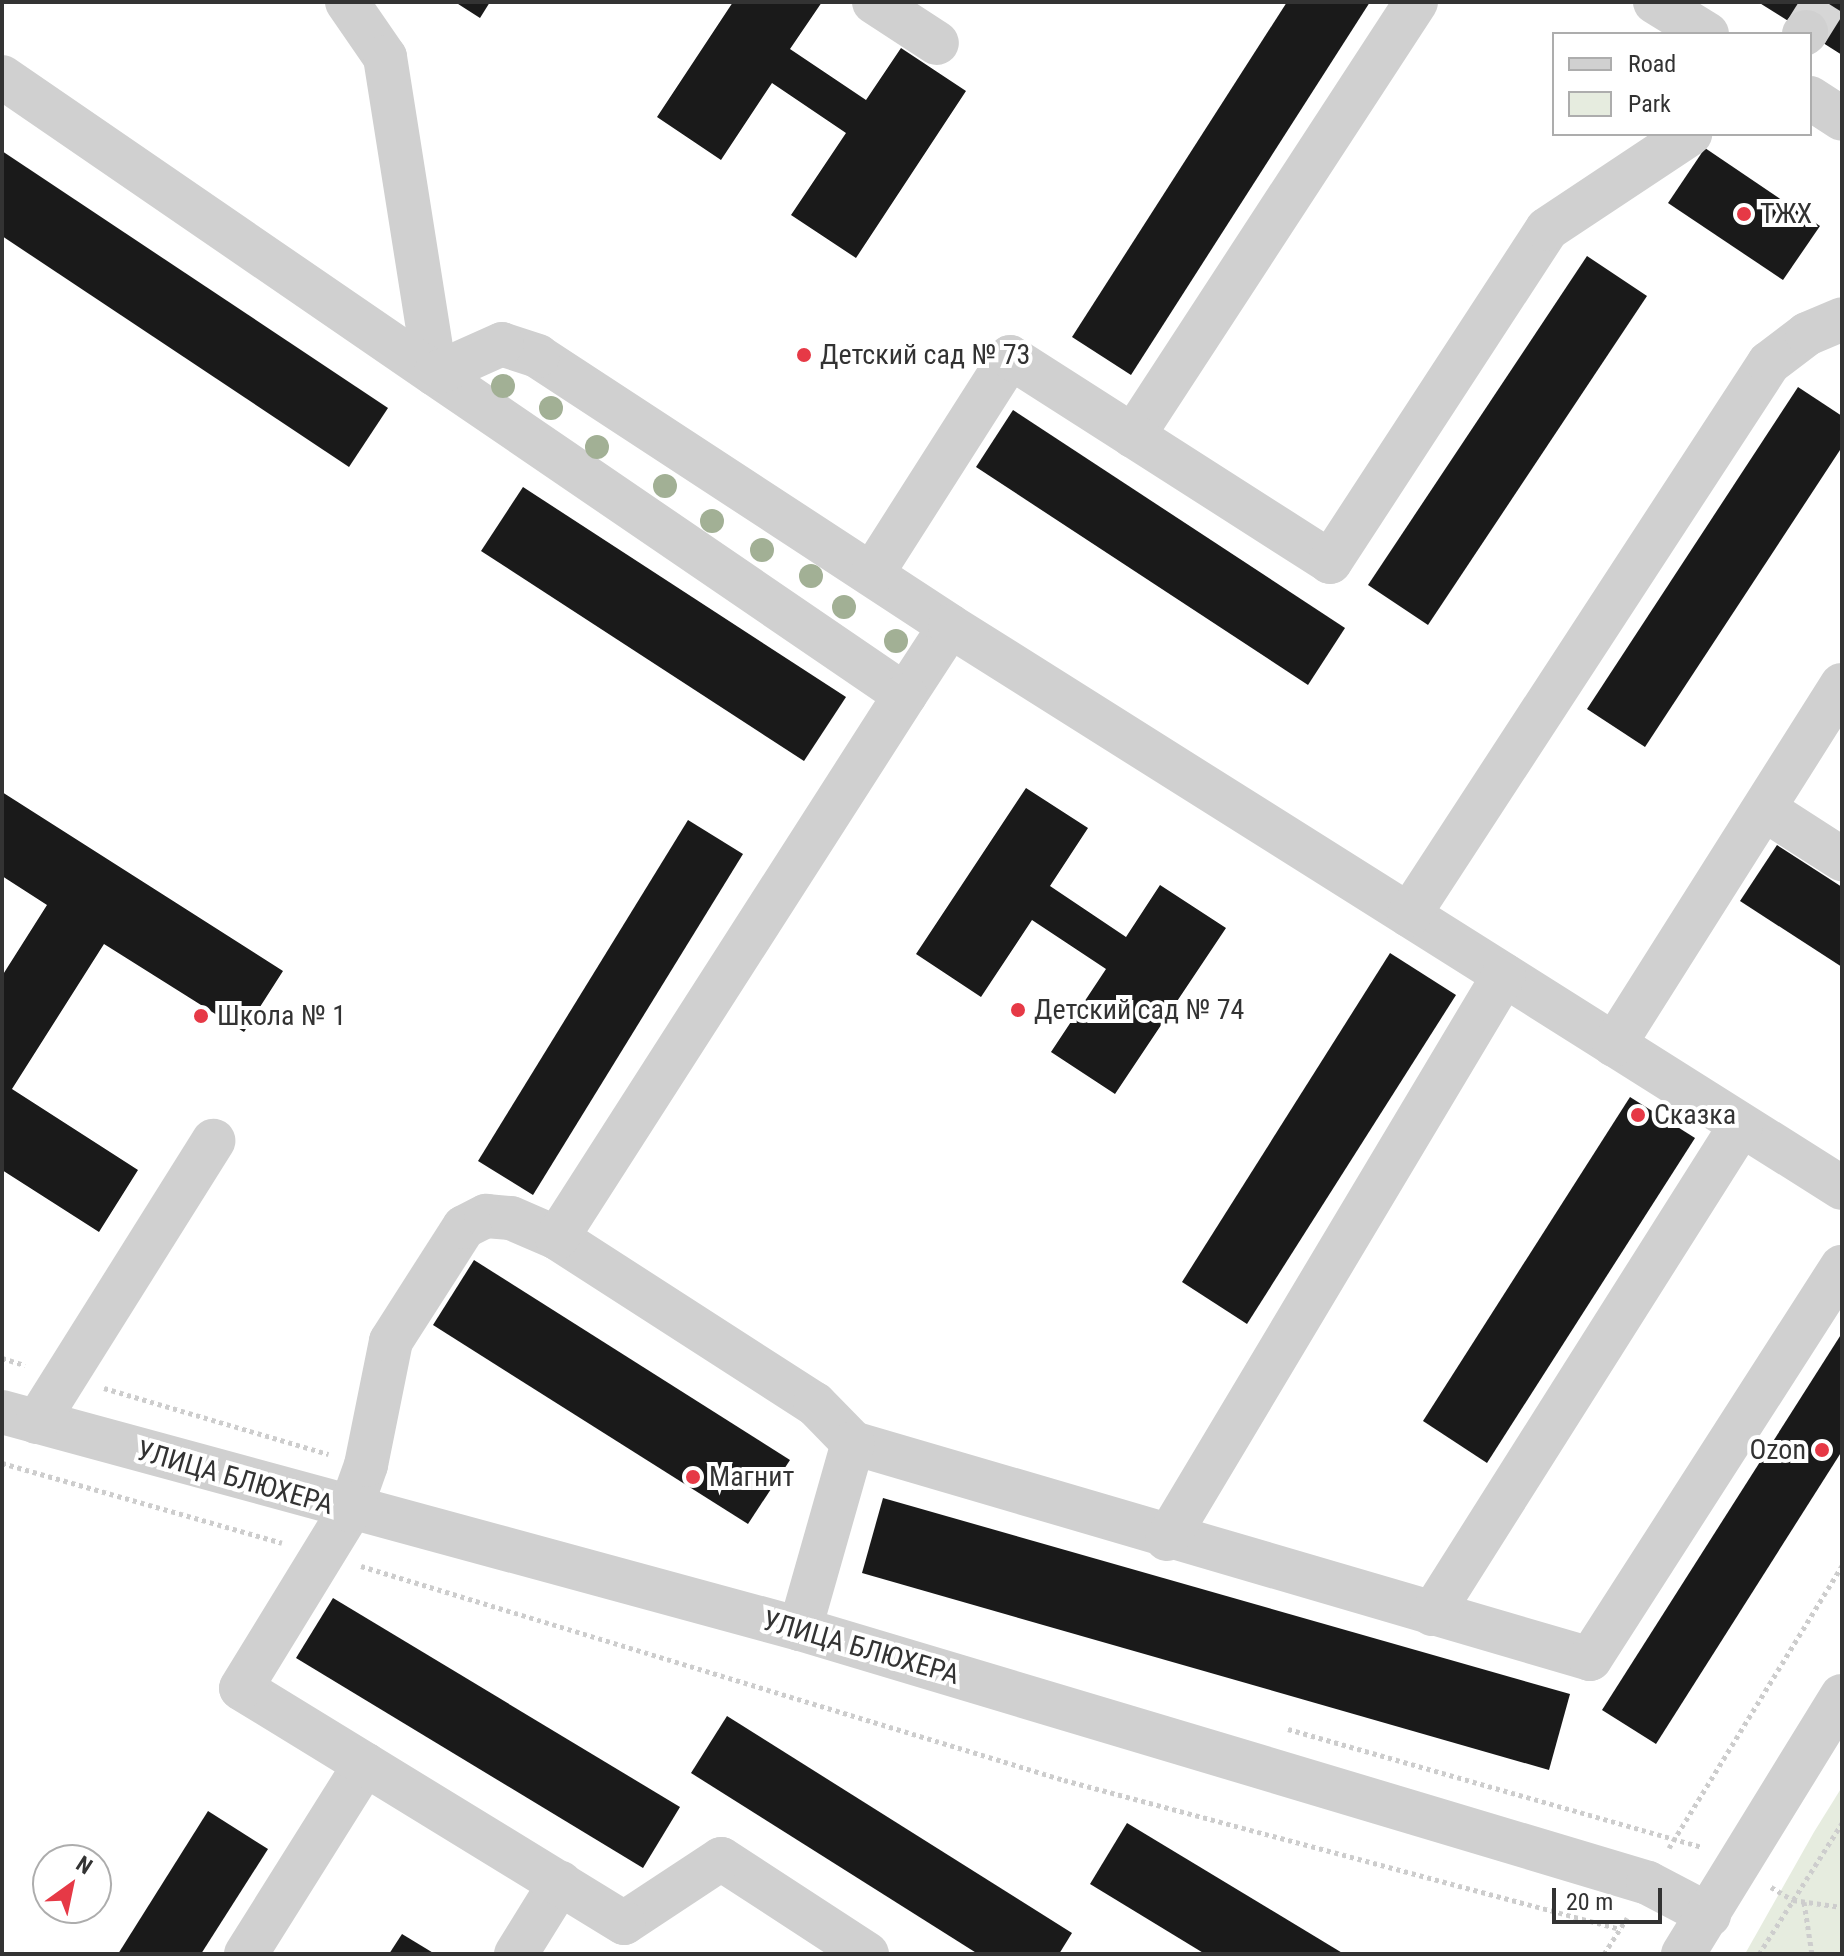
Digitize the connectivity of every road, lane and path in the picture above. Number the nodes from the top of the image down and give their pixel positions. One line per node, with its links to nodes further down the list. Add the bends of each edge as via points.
1 (347, 2): 12 (street, via 385,57)
2 (874, 2): 6 (street)
3 (1416, 2): 13 (street)
4 (1655, 2): 5 (street)
5 (1704, 32)
6 (937, 43)
7 (2, 77): 12 (street)
8 (1812, 99): 9 (street)
9 (1842, 119)
10 (1687, 136): 13 (street, via 1547,229 1330,562)
11 (1842, 319): 20 (street, via 1807,334 1769,363)
12 (435, 374): 14 (street, via 502,344 521,348); 17 (street)
13 (1133, 436): 14 (street, via 1010,357)
14 (872, 574): 15 (street)
15 (950, 626): 17 (street); 20 (street)
16 (1842, 685): 18 (street)
17 (905, 695): 26 (street)
18 (1764, 809): 19 (street); 22 (street)
19 (1842, 859)
20 (1409, 915): 21 (street)
21 (1504, 975): 22 (street); 34 (street)
22 (1614, 1045): 23 (street)
23 (1741, 1125): 25 (street); 37 (street)
24 (213, 1141): 30 (street)
25 (1842, 1188)
26 (557, 1238): 31 (street, via 815,1404); 33 (street, via 511,1218 486,1216 464,1227 391,1341 366,1465)
27 (1842, 1267): 37 (street, via 1590,1659)
28 (7, 1359): 29 (path)
29 (4, 1367)
30 (19, 1417): 33 (street, УЛИЦА БЛЮХЕРА)
31 (853, 1443): 34 (street); 38 (street)
32 (2, 1463): 35 (path)
33 (350, 1510): 35 (street); 38 (street, УЛИЦА БЛЮХЕРА)
34 (1167, 1539): 37 (street)
35 (323, 1555): 40 (street, via 241,1688); 50 (path, via 1064,1780)
36 (1842, 1566): 42 (path)
37 (1432, 1614)
38 (800, 1629): 49 (street, УЛИЦА БЛЮХЕРА, via 1648,1883)
39 (1842, 1696): 49 (street)
40 (365, 1764): 43 (street); 52 (street)
41 (1842, 1823): 45 (path)
42 (1663, 1858)
43 (560, 1883): 51 (street, via 624,1923 721,1859); 53 (street)
44 (1771, 1887): 45 (path)
45 (1793, 1900): 46 (path); 57 (path)
46 (1804, 1902): 48 (path); 58 (path)
47 (1634, 1907): 50 (path)
48 (1842, 1907)
49 (1709, 1915): 56 (street)
50 (1620, 1929): 55 (path)
51 (820, 1941): 54 (street)
52 (246, 1954)
53 (516, 1954)
54 (867, 1954)
55 (1604, 1954)
56 (1683, 1954)
57 (1759, 1954)
58 (1812, 1954)

